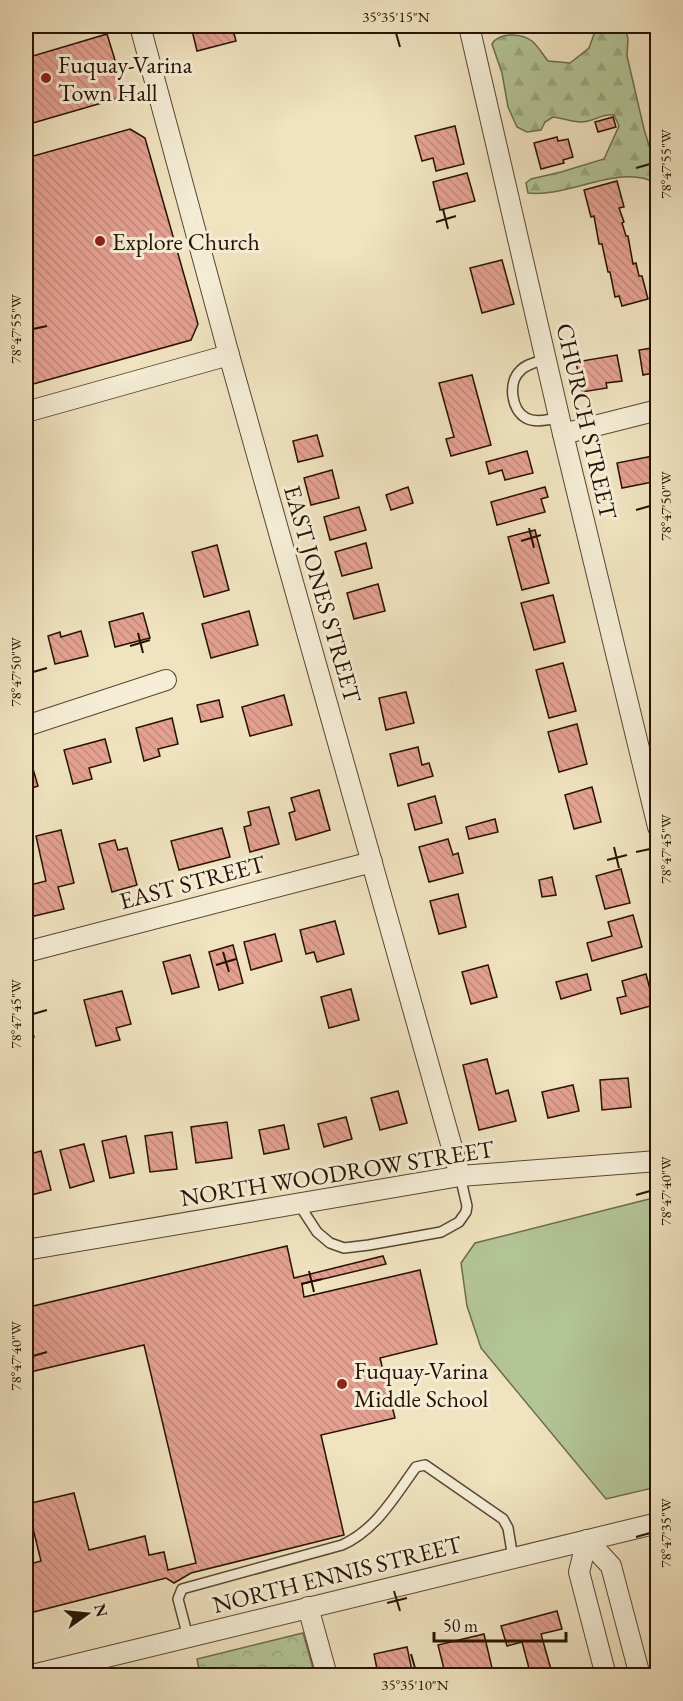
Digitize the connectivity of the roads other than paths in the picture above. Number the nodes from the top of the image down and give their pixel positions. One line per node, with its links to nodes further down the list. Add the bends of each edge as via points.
1 (140, 26): 3 (street, EAST JONES STREET)
2 (469, 26): 4 (street, CHURCH STREET)
3 (229, 355): 6 (street); 11 (street, EAST JONES STREET)
4 (546, 359): 7 (street, CHURCH STREET); 7 (lane, via 517,373 513,395 518,410 526,418)
5 (657, 410): 7 (street)
6 (26, 412)
7 (561, 426): 10 (street, CHURCH STREET)
8 (166, 680): 9 (street)
9 (26, 726)
10 (657, 827)
11 (372, 862): 12 (street, EAST STREET); 14 (street, EAST JONES STREET)
12 (26, 952)
13 (657, 1161): 14 (street, NORTH WOODROW STREET)
14 (460, 1176): 15 (street, NORTH WOODROW STREET); 15 (lane, via 467,1206 459,1222 441,1232 369,1245 344,1248 330,1243 316,1232)
15 (298, 1203): 16 (street, NORTH WOODROW STREET)
16 (26, 1250)
17 (657, 1523): 18 (street, NORTH ENNIS STREET)
18 (587, 1540): 19 (street, NORTH ENNIS STREET); 24 (street, via 579,1572); 25 (street, via 611,1566)
19 (513, 1558): 20 (street, NORTH ENNIS STREET); 21 (lane, via 508,1528 498,1514 425,1465 416,1467 381,1514 356,1539 182,1589 178,1599)
20 (308, 1607): 21 (street, NORTH ENNIS STREET); 23 (street)
21 (188, 1637): 22 (street, NORTH ENNIS STREET)
22 (28, 1676)
23 (327, 1676)
24 (606, 1676)
25 (640, 1676)

